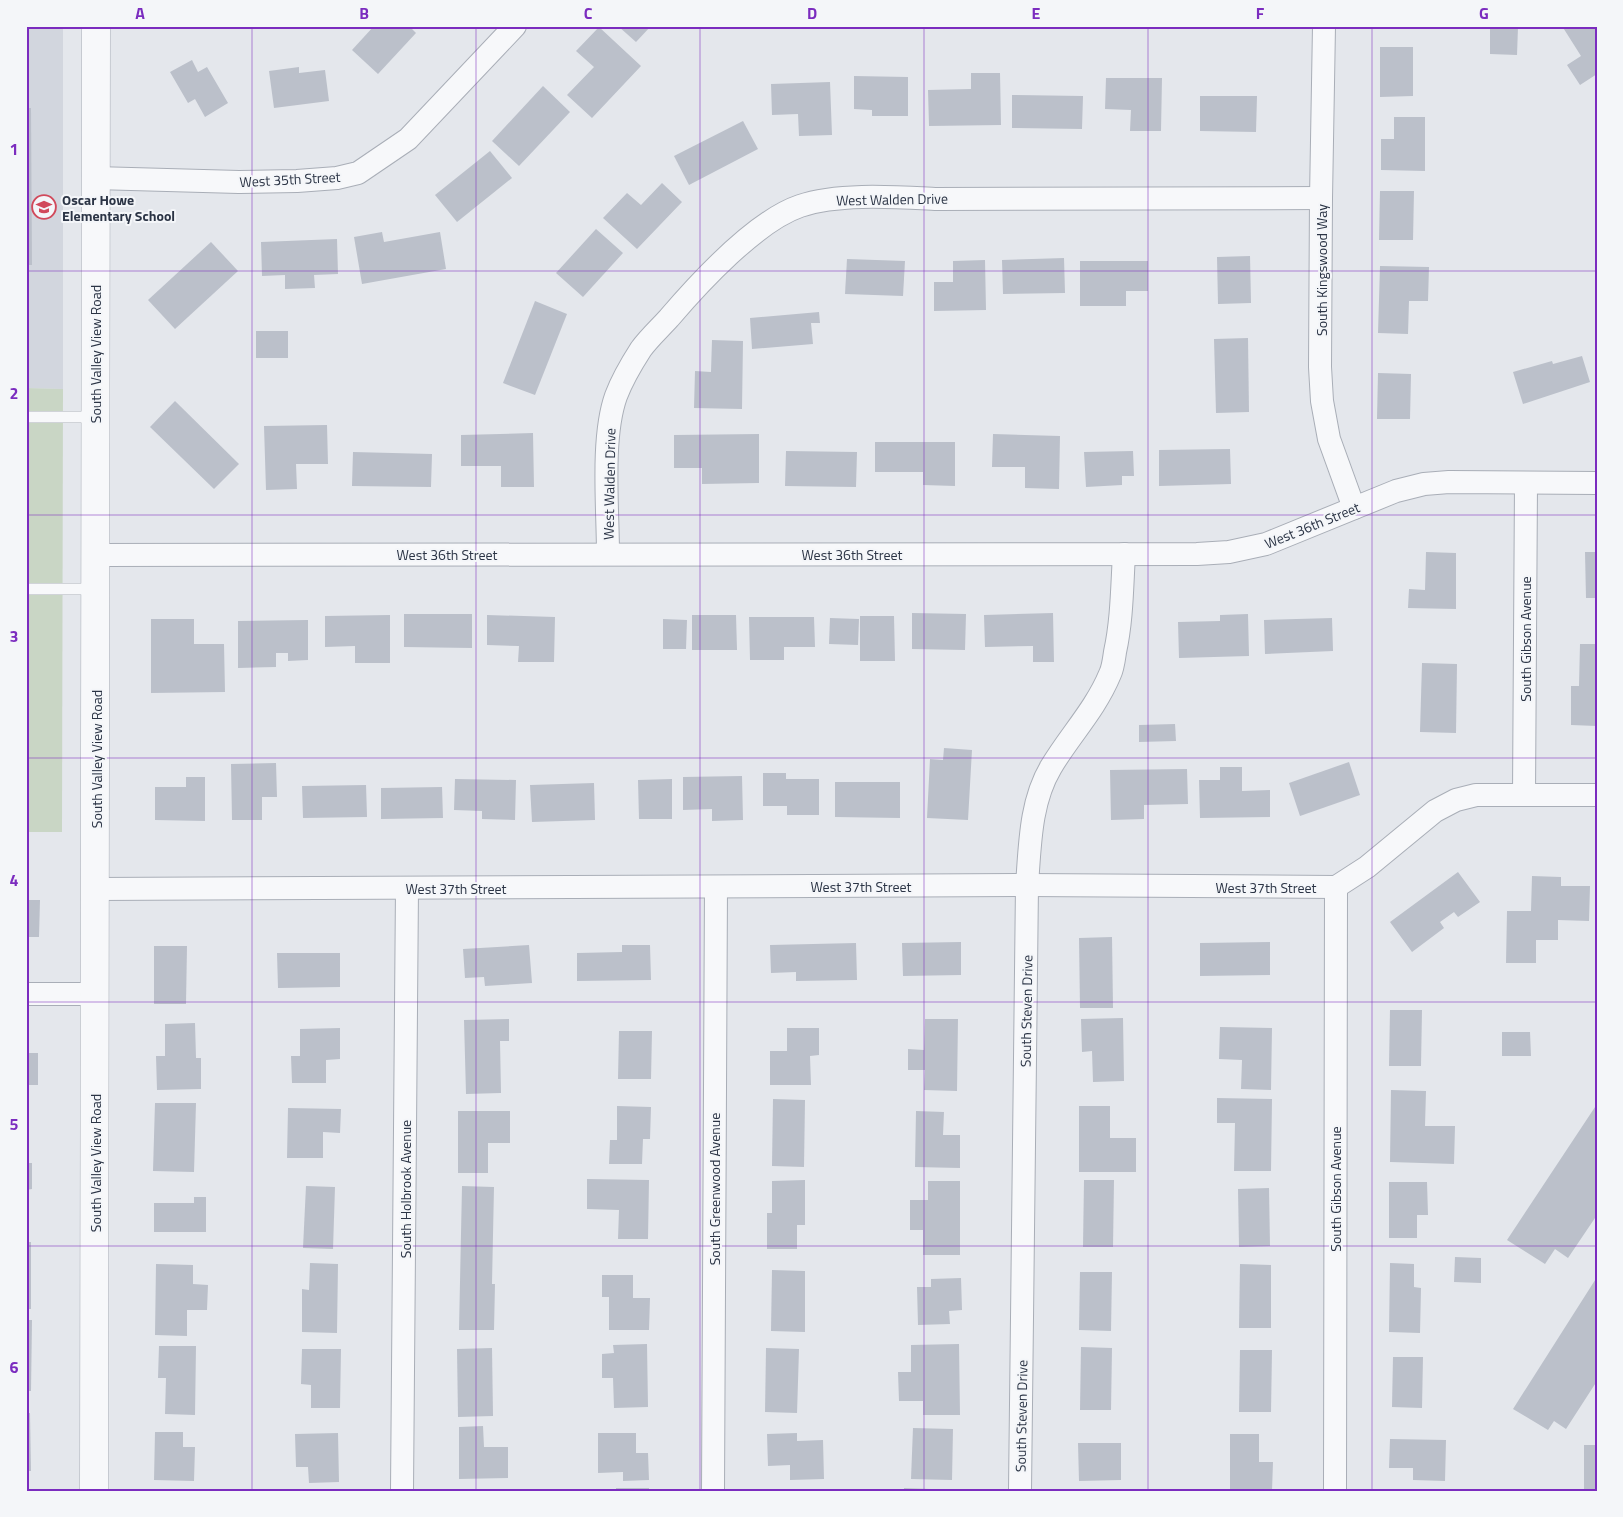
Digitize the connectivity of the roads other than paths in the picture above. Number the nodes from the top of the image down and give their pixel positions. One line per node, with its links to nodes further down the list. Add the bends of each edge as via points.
1 (96, 26): 4 (street, South Valley View Road)
2 (515, 26): 4 (street, West 35th Street, via 408,139 358,173 297,181)
3 (1324, 26): 5 (street, South Kingswood Way)
4 (96, 178): 7 (street, South Valley View Road)
5 (1321, 198): 10 (street, South Kingswood Way, via 1322,401 1330,439); 11 (street, West Walden Drive, via 887,197 829,200 800,206 744,242 691,292 642,349 626,376 616,396 607,450)
6 (26, 417): 7 (lane)
7 (95, 418): 13 (street, South Valley View Road)
8 (1526, 484): 9 (street, West 36th Street); 10 (street, West 36th Street, via 1424,484); 16 (street, South Gibson Avenue)
9 (1597, 484)
10 (1354, 508): 12 (street, West 36th Street, via 1266,544 1229,552)
11 (608, 554): 12 (street, West 36th Street); 13 (street, West 36th Street)
12 (1124, 554): 18 (street, South Steven Drive, via 1118,637 1111,673 1082,723 1049,769 1034,816)
13 (95, 555): 15 (street, South Valley View Road)
14 (26, 589): 15 (lane)
15 (95, 589): 22 (street, South Valley View Road)
16 (1524, 795): 17 (street, West 37th Street); 20 (street, West 37th Street, via 1476,795 1456,800 1436,811 1379,858)
17 (1597, 795)
18 (1027, 885): 19 (street, West 37th Street); 20 (street, West 37th Street); 28 (street, South Steven Drive)
19 (716, 887): 21 (street, West 37th Street); 27 (street, South Greenwood Avenue)
20 (1336, 887): 29 (street, South Gibson Avenue)
21 (407, 888): 22 (street, West 37th Street); 26 (street, South Holbrook Avenue)
22 (96, 889): 24 (street, South Valley View Road)
23 (26, 994): 24 (street)
24 (95, 994): 25 (street, South Valley View Road)
25 (94, 1491)
26 (402, 1491)
27 (713, 1491)
28 (1020, 1491)
29 (1335, 1491)

